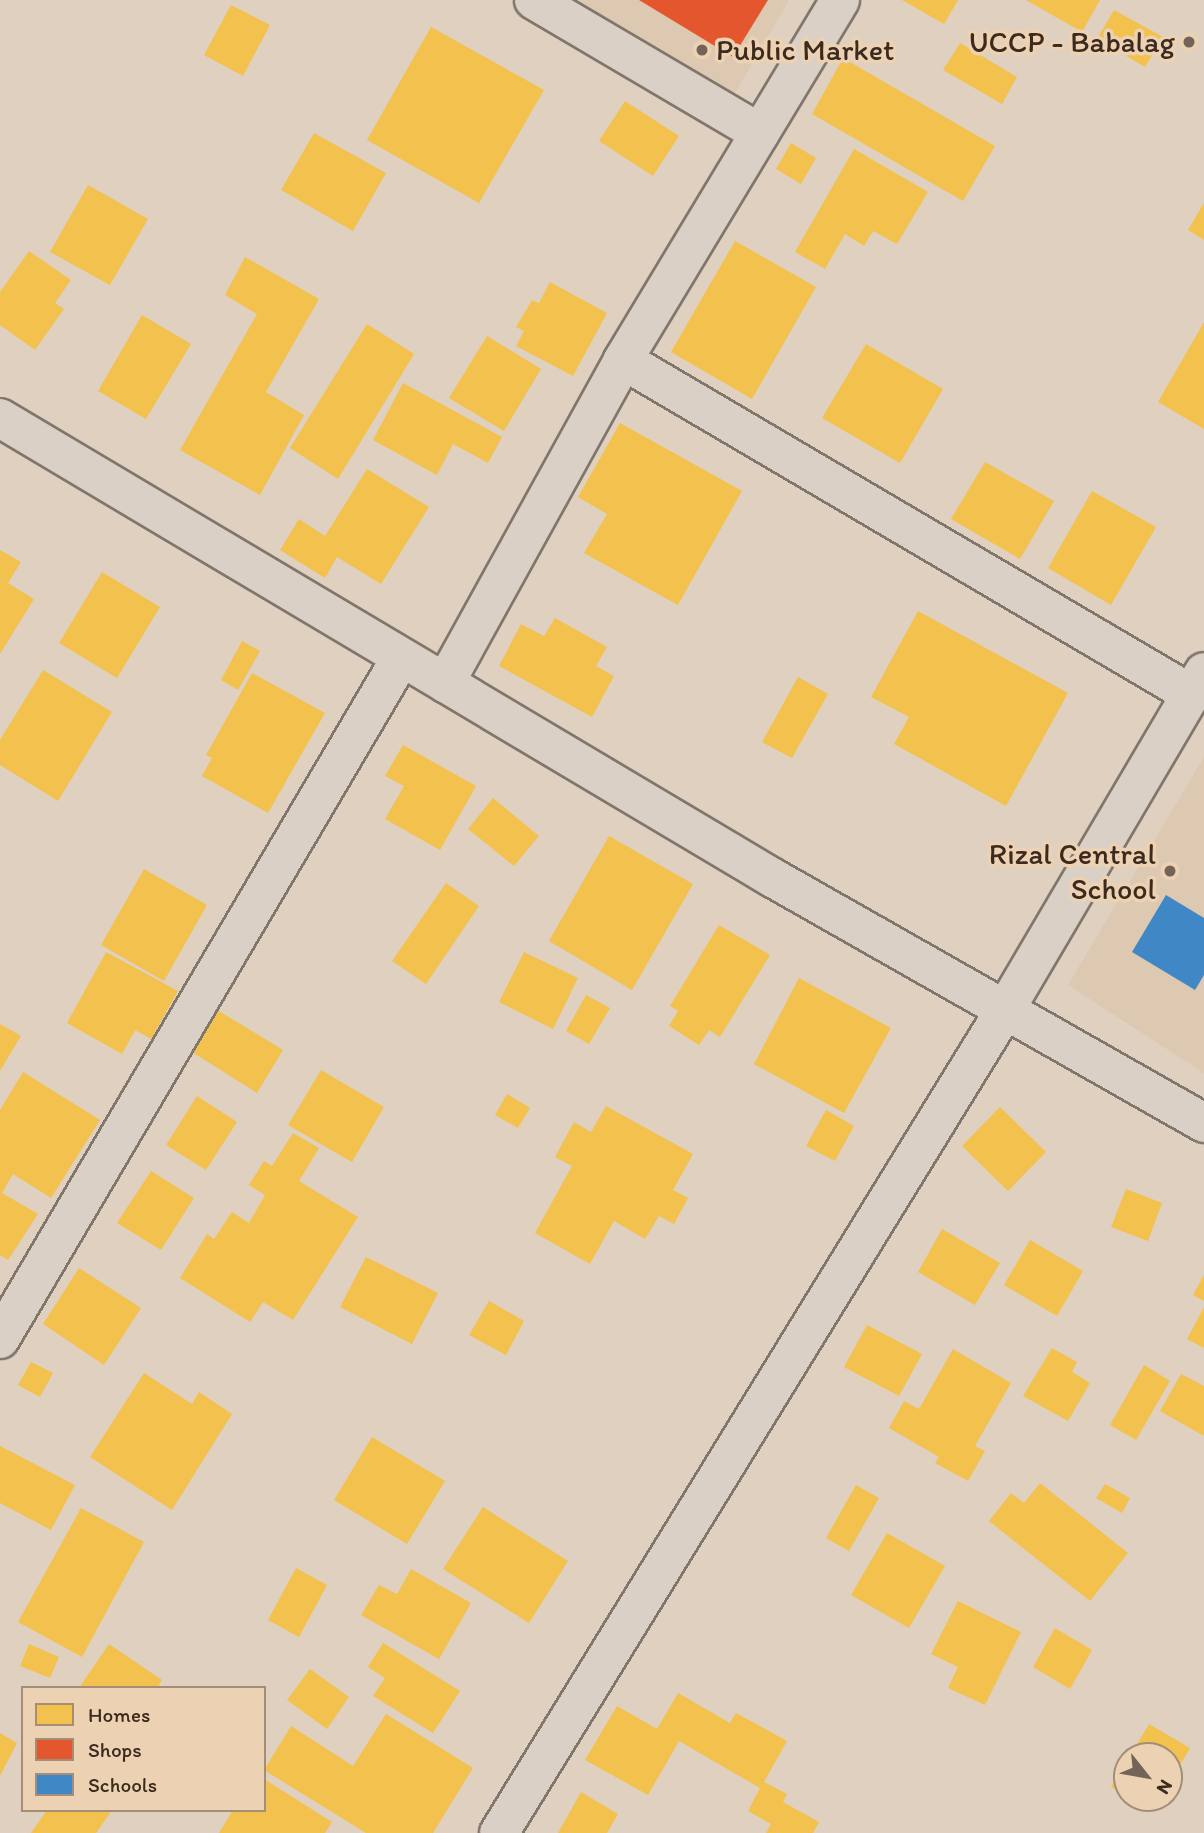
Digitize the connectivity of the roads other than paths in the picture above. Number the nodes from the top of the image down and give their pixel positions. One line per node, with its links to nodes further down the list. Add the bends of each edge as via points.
1 (534, 0): 3 (street)
2 (840, 0): 3 (street)
3 (760, 133): 4 (street)
4 (623, 360): 7 (street); 8 (street)
5 (0, 418): 6 (street)
6 (401, 658): 7 (street); 11 (street)
7 (444, 683): 9 (street)
8 (1197, 683): 9 (street)
9 (1005, 1010): 10 (street); 12 (street)
10 (1204, 1123)
11 (0, 1339)
12 (499, 1833)

